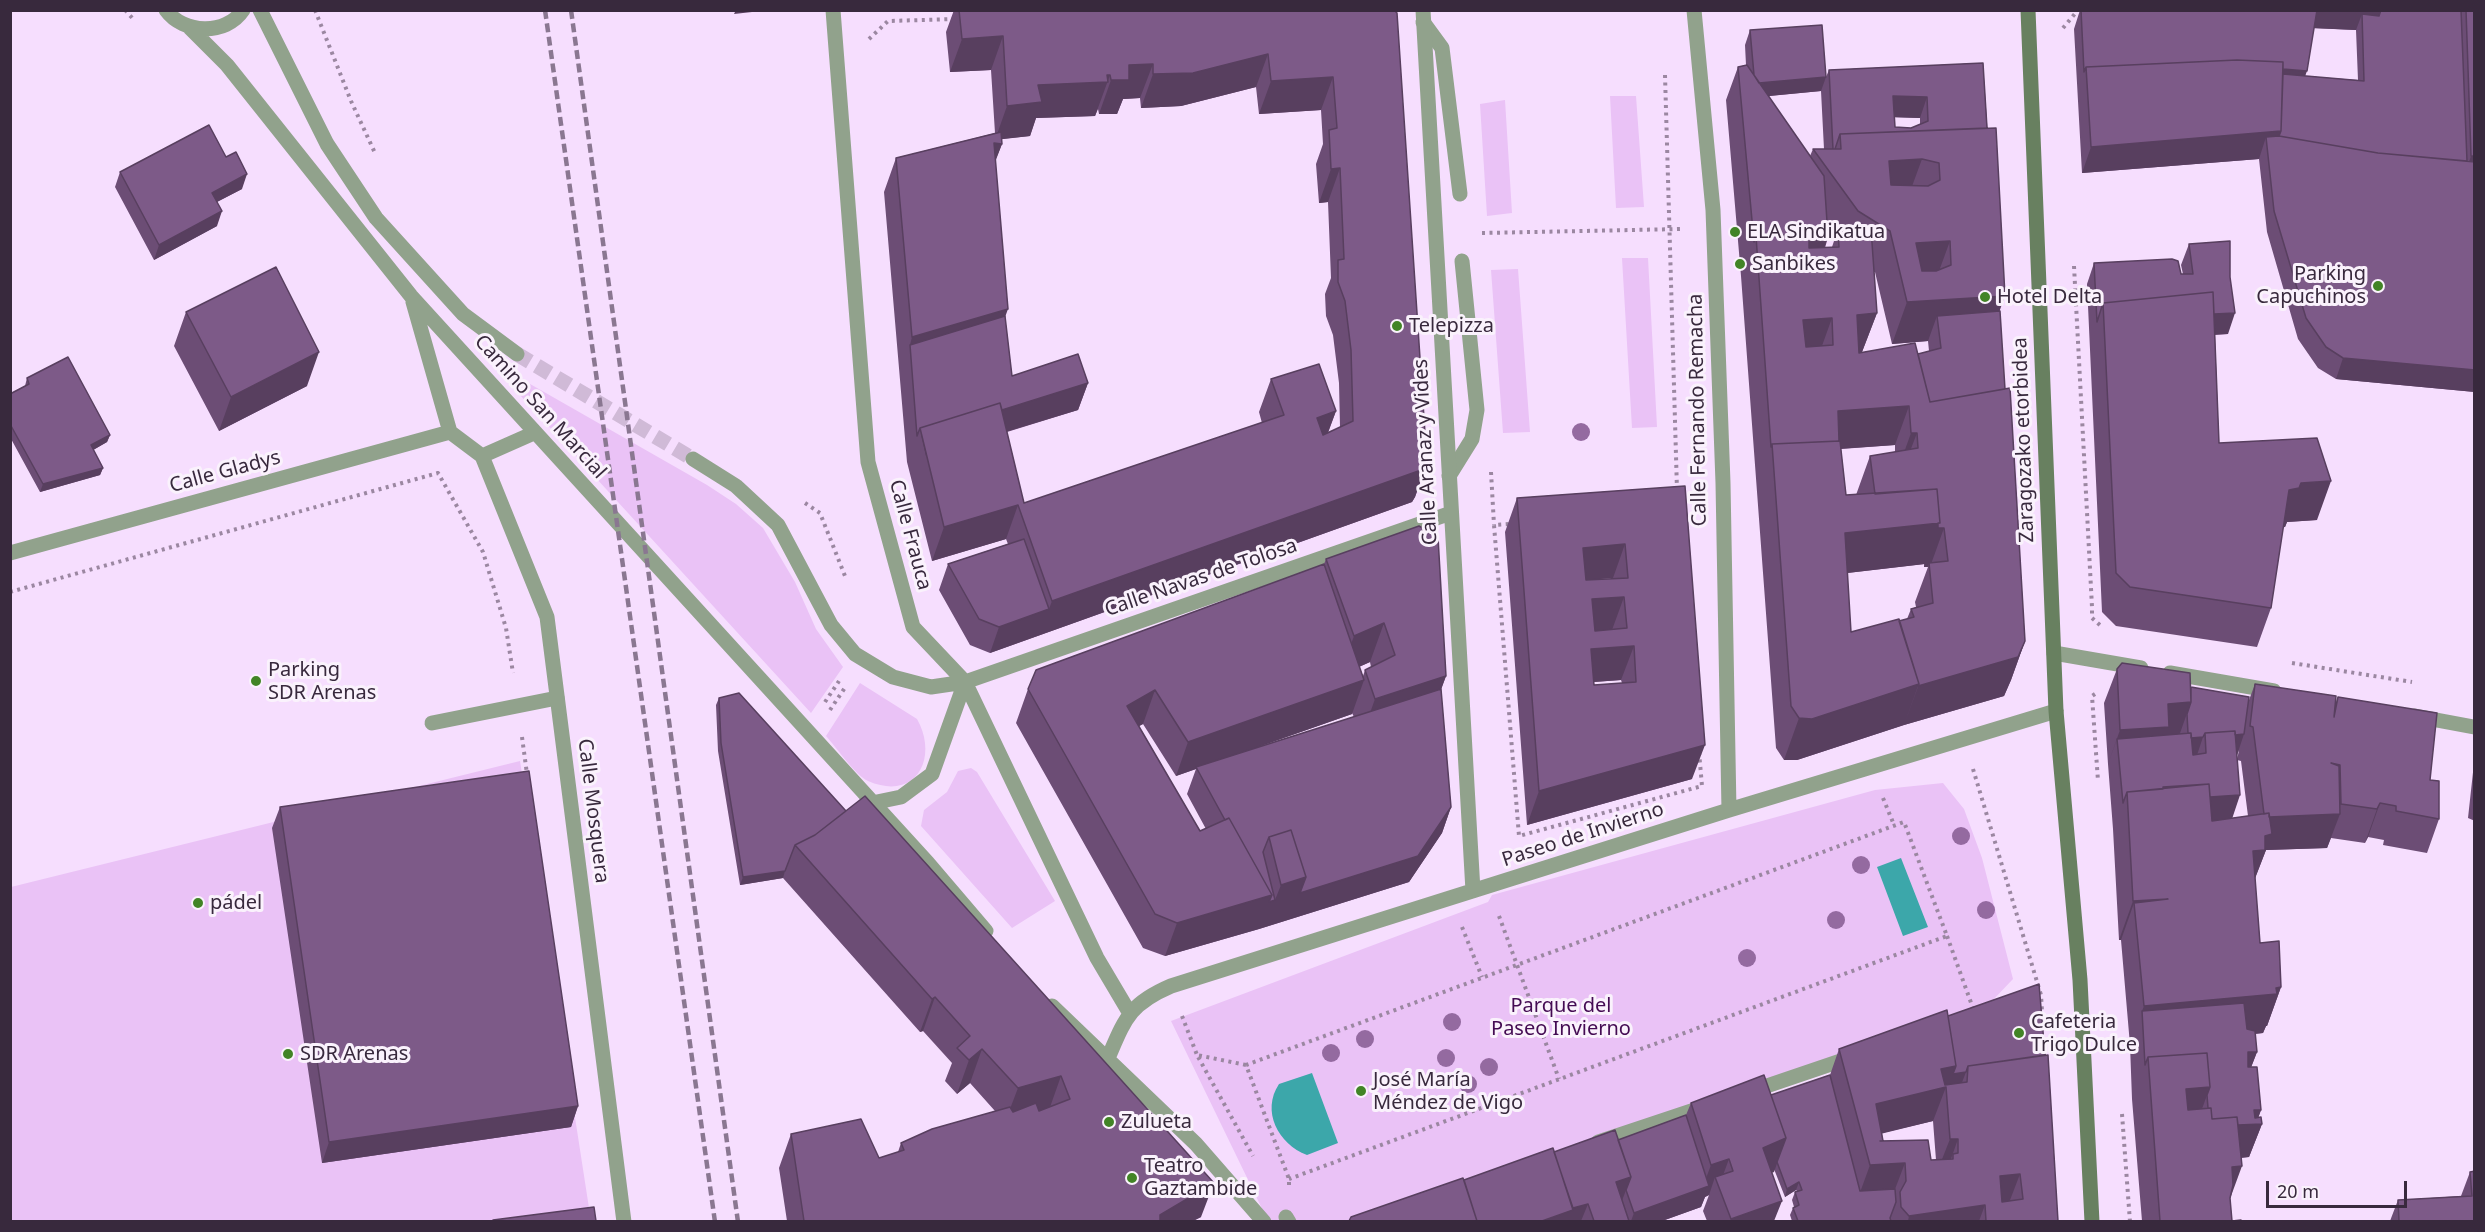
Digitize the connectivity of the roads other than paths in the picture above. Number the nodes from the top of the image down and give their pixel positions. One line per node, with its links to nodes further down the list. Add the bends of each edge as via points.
1 (166, 10): 8 (street, Camino San Marcial)
2 (243, 10): 8 (street, via 217,28)
3 (260, 10): 12 (street, Camino San Marcial, via 327,144 376,218 463,314)
4 (833, 10): 21 (street, Calle Frauca, via 868,462 913,627)
5 (1694, 10): 29 (street, Calle Fernando Remacha, via 1713,210)
6 (2028, 10): 20 (main road, Zaragozako etorbidea)
7 (1423, 16): 9 (street, via 1442,48); 17 (street, Calle Aranaz y Vides)
8 (190, 28): 11 (street, Camino San Marcial, via 227,65)
9 (1460, 194)
10 (1462, 261): 17 (street, via 1477,410 1472,440)
11 (411, 296): 13 (street); 14 (street, Camino San Marcial)
12 (517, 354)
13 (450, 432): 15 (street); 19 (street, Calle Gladys)
14 (534, 434): 15 (street); 28 (street, Camino San Marcial)
15 (482, 456): 23 (street, Calle Mosquera, via 547,617)
16 (693, 459): 21 (street, via 736,486 778,525 831,625 855,654 893,677 931,687)
17 (1449, 476): 18 (street, Calle Aranaz y Vides)
18 (1451, 513): 21 (street, Calle Navas de Tolosa); 30 (street, Calle Aranaz y Vides)
19 (10, 553)
20 (2054, 653): 22 (street); 24 (main road, Zaragozako etorbidea)
21 (965, 682): 28 (street, via 932,774 901,797); 33 (street, Calle Frauca, via 1097,958)
22 (2288, 694)
23 (557, 698): 26 (street); 37 (street, Calle Mosquera)
24 (2056, 711): 29 (street, Paseo de Invierno); 39 (main road, via 2080,980)
25 (2404, 714): 27 (street)
26 (432, 723)
27 (2475, 726)
28 (872, 803): 31 (street, Camino San Marcial)
29 (1729, 810): 30 (street, Paseo de Invierno)
30 (1473, 891): 33 (street, Paseo de Invierno, via 1171,986)
31 (996, 943)
32 (1042, 996): 35 (street)
33 (1129, 1012): 35 (street)
34 (1862, 1054): 36 (street)
35 (1108, 1058): 38 (street, via 1196,1144)
36 (1578, 1149)
37 (624, 1221)
38 (1264, 1221)
39 (2092, 1221)

